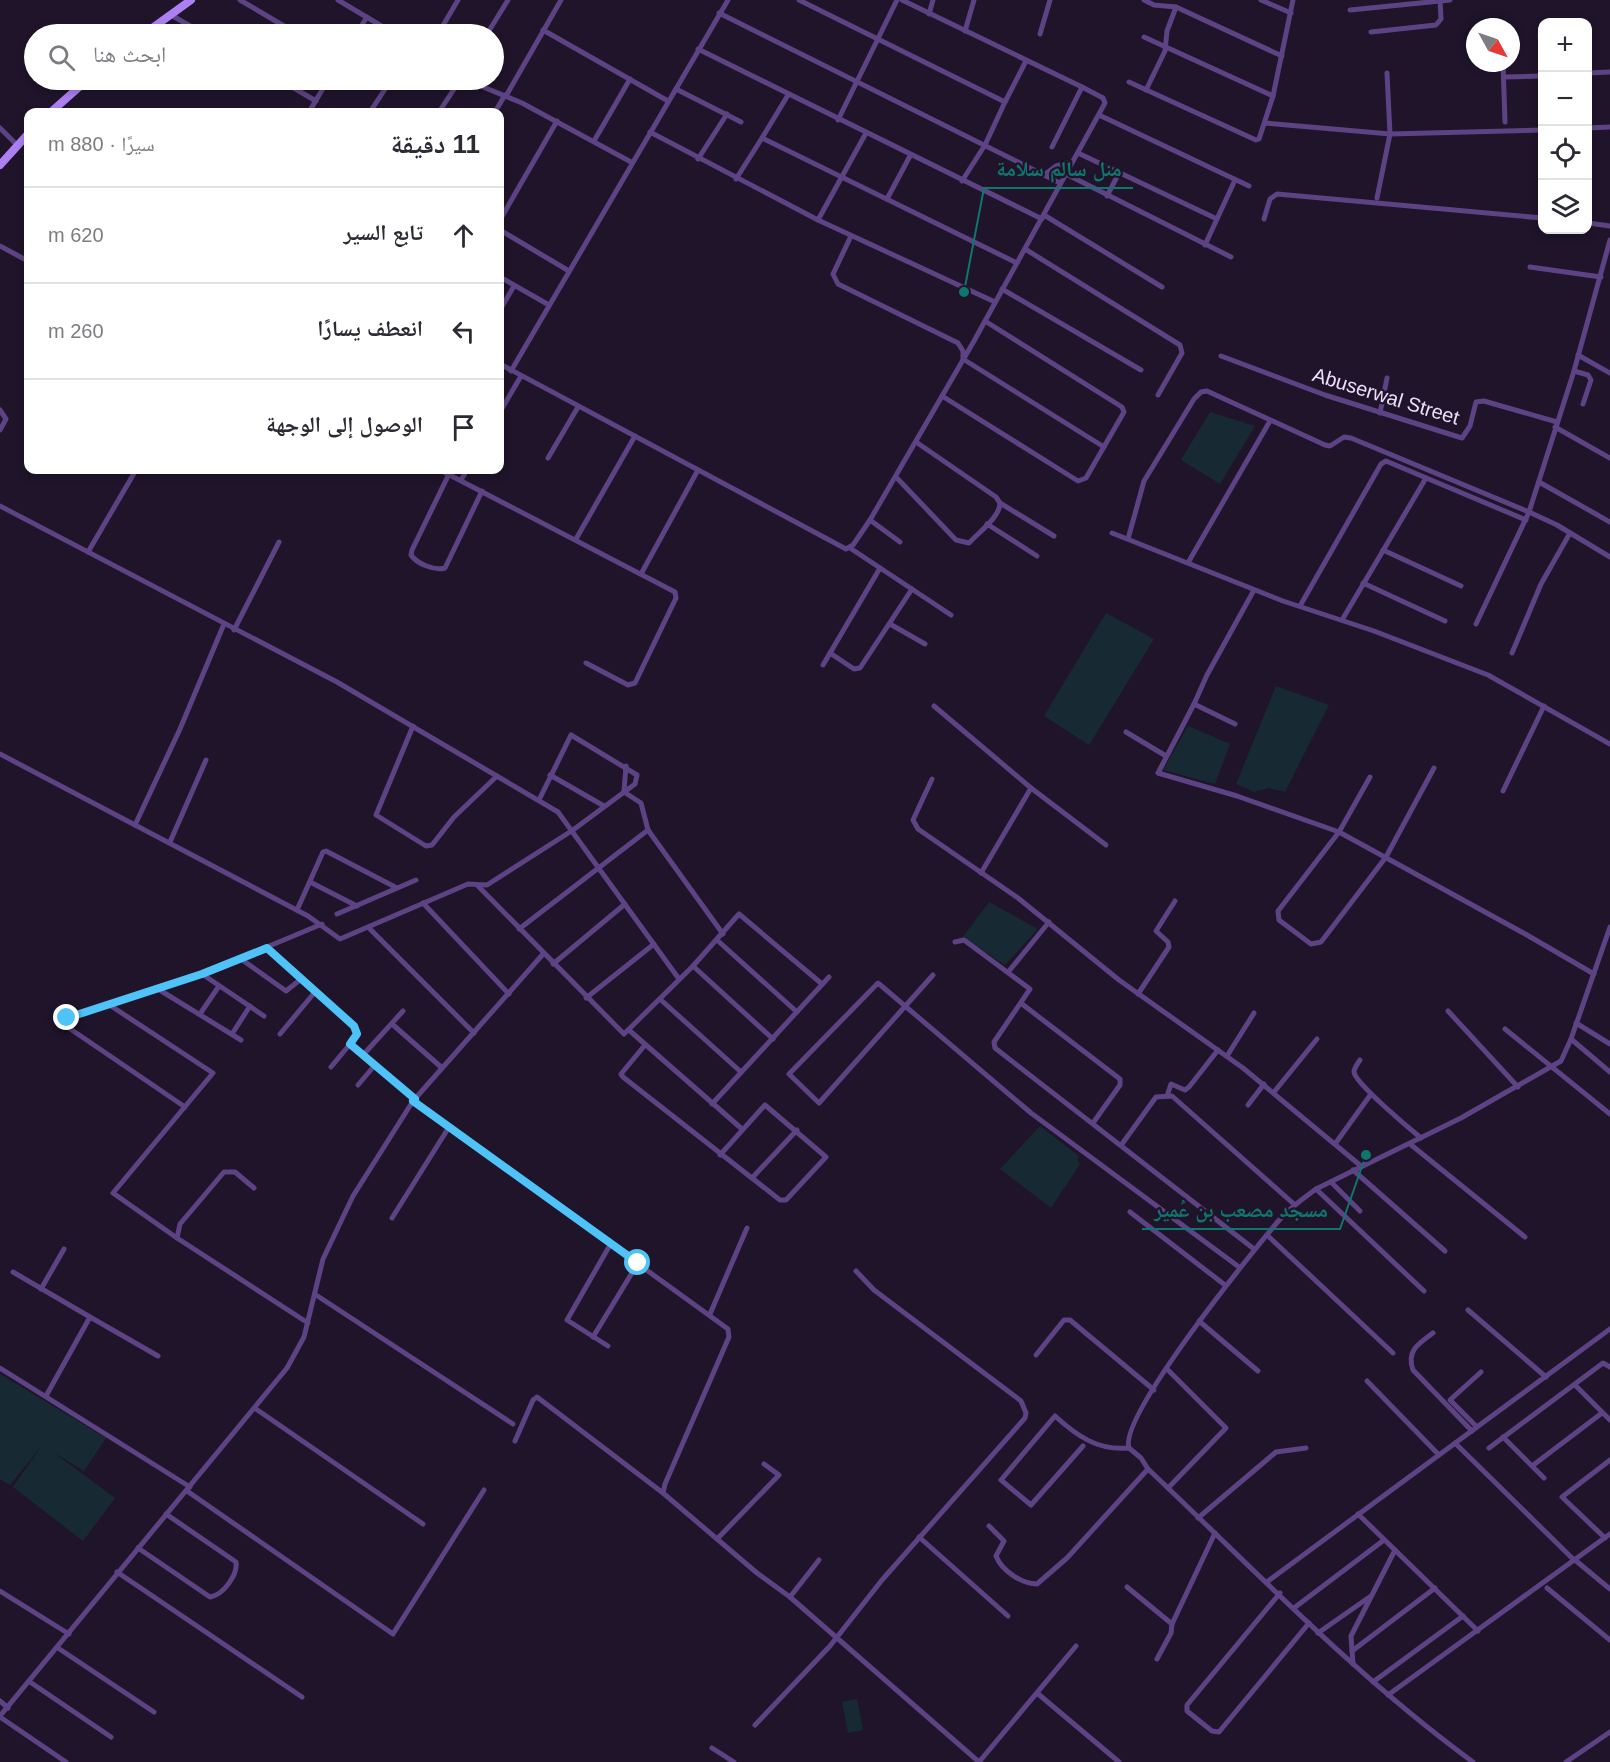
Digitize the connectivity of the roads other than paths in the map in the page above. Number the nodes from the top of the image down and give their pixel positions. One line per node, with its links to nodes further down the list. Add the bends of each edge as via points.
1 (191, 0): 23 (street)
2 (240, 0): 27 (street)
3 (338, 0): 24 (street)
4 (458, 0): 30 (street)
5 (508, 0): 31 (street)
6 (561, 0): 32 (street)
7 (728, 0): 20 (street)
8 (799, 0): 37 (street)
9 (899, 0): 22 (street); 37 (street)
10 (933, 0): 22 (street)
11 (974, 0): 33 (street)
12 (1050, 0): 35 (street)
13 (1144, 0): 18 (street)
14 (1262, 0): 21 (street)
15 (1293, 0): 21 (street)
16 (1450, 0): 17 (street)
17 (1440, 1): 19 (street); 34 (street, via 1441,19 1436,25)
18 (1176, 7): 38 (street, via 1167,31); 40 (street)
19 (1350, 10)
20 (719, 13): 39 (street); 50 (street)
21 (1291, 13): 40 (street)
22 (929, 14): 33 (street)
23 (171, 15): 25 (street); 26 (street)
24 (367, 17): 28 (street); 29 (street)
25 (158, 24)
26 (187, 24)
27 (281, 24)
28 (362, 24)
29 (379, 24)
30 (444, 24)
31 (493, 24)
32 (543, 30): 48 (street); 61 (street)
33 (965, 31): 41 (street)
34 (1371, 32)
35 (1040, 34)
36 (1144, 37): 38 (street)
37 (879, 40): 50 (street); 65 (street)
38 (1166, 48): 59 (street); 62 (street)
39 (698, 49): 52 (street); 60 (street)
40 (1282, 56): 62 (street)
41 (1026, 61): 51 (street); 65 (street)
42 (1503, 72): 47 (street)
43 (1610, 72): 45 (street)
44 (1387, 73): 84 (street)
45 (1592, 73)
46 (1538, 75): 47 (street)
47 (1503, 77): 76 (street)
48 (630, 79): 64 (street); 87 (street)
49 (1129, 82): 59 (street)
50 (856, 83): 73 (street); 89 (street)
51 (1082, 87): 72 (street, via 1104,100); 90 (street)
52 (676, 89): 64 (street); 71 (street)
53 (76, 90): 66 (street)
54 (297, 90): 63 (street)
55 (322, 90): 63 (street)
56 (384, 90): 68 (street)
57 (453, 90): 69 (street)
58 (491, 90): 61 (street)
59 (1146, 90): 77 (street, via 1256,140 1262,136)
60 (788, 95): 73 (street); 86 (street)
61 (506, 96): 70 (street); 74 (street)
62 (1273, 96): 77 (street)
63 (316, 101): 67 (street)
64 (668, 101): 82 (street)
65 (1005, 102): 89 (street)
66 (56, 108)
67 (312, 108)
68 (373, 108)
69 (442, 108)
70 (498, 108)
71 (727, 114): 75 (street); 93 (street)
72 (1099, 115): 91 (street); 102 (street)
73 (838, 120): 83 (street)
74 (557, 121): 87 (street); 109 (street)
75 (741, 122)
76 (1505, 122)
77 (1265, 123): 84 (street)
78 (1610, 127): 80 (street)
79 (0, 128): 88 (street)
80 (1592, 128)
81 (1538, 130): 84 (street)
82 (650, 132): 93 (street); 94 (street)
83 (866, 133): 92 (street); 100 (street)
84 (1390, 134): 107 (street)
85 (24, 138): 88 (street)
86 (762, 138): 100 (street); 101 (street)
87 (594, 141): 94 (street)
88 (17, 145): 96 (street)
89 (985, 145): 99 (street); 103 (street)
90 (1052, 147)
91 (1078, 153): 95 (street); 98 (street)
92 (910, 156): 103 (street); 108 (street)
93 (698, 159): 101 (street)
94 (631, 162): 128 (street)
95 (1072, 162): 97 (street); 99 (street, via 1056,166)
96 (0, 165)
97 (1066, 174): 104 (street); 106 (street)
98 (1119, 174): 106 (street); 112 (street)
99 (1044, 175): 104 (street)
100 (841, 176): 108 (street); 114 (street)
101 (736, 178): 114 (street)
102 (1235, 180): 105 (street); 112 (street)
103 (962, 181): 110 (street)
104 (1060, 183): 110 (street)
105 (1249, 186)
106 (1107, 196): 120 (street)
107 (1377, 198)
108 (887, 199): 126 (street)
109 (504, 213)
110 (1043, 217): 122 (street); 132 (street)
111 (1538, 218): 113 (street, via 1277,194 1270,199)
112 (1217, 219): 120 (street)
113 (1264, 219)
114 (818, 220): 118 (street)
115 (1592, 224): 116 (street)
116 (1610, 226)
117 (504, 232): 128 (street)
118 (851, 236): 134 (street); 140 (street, via 833,274 834,281 958,343)
119 (1610, 240): 129 (street)
120 (1206, 245): 124 (street)
121 (2, 248): 123 (street); 125 (street)
122 (1025, 249): 126 (street); 148 (street, via 1180,345 1182,353)
123 (0, 256)
124 (1231, 257)
125 (24, 259)
126 (1017, 262): 133 (street)
127 (1530, 267): 129 (street)
128 (569, 271): 136 (street)
129 (1601, 277): 138 (street)
130 (504, 280): 131 (street)
131 (514, 286): 135 (street); 136 (street)
132 (1162, 287)
133 (1002, 289): 134 (street); 142 (street)
134 (995, 302): 137 (street)
135 (504, 303)
136 (549, 305): 143 (street)
137 (985, 321): 140 (street); 160 (street, via 1122,407 1124,412)
138 (1578, 355): 144 (street); 145 (street)
139 (1221, 356): 154 (street, Abuserwal Street)
140 (963, 359): 149 (street); 160 (street)
141 (504, 366): 143 (street)
142 (1141, 370)
143 (512, 371): 146 (street)
144 (1574, 371): 150 (street, via 1588,375 1591,380); 156 (street)
145 (1610, 373)
146 (521, 376): 151 (street); 152 (street)
147 (1387, 378): 154 (street)
148 (1158, 395)
149 (942, 396): 159 (street); 160 (street, via 1078,481 1086,478)
150 (1583, 404)
151 (504, 405)
152 (578, 407): 158 (street); 162 (street)
153 (0, 410): 157 (street, via 6,419)
154 (1380, 413): 156 (street, Abuserwal Street, via 1462,438 1470,426 1476,402 1484,401)
155 (1270, 421): 174 (street, via 1330,446 1344,437 1351,438); 183 (street, via 1207,391 1198,394 1144,481); 191 (street)
156 (1556, 425): 161 (street); 170 (street)
157 (0, 430)
158 (635, 436): 163 (street); 182 (street)
159 (916, 442): 167 (street); 172 (street)
160 (1104, 447)
161 (1610, 458)
162 (548, 459)
163 (698, 470): 186 (street); 193 (street)
164 (134, 474): 188 (street)
165 (449, 474): 169 (street); 171 (street, via 412,550 416,561 436,569 445,568)
166 (465, 474): 169 (street)
167 (896, 477): 175 (street); 178 (street, via 956,540 969,543)
168 (1426, 478): 176 (street); 187 (street); 198 (street, via 1391,462 1381,464)
169 (461, 480): 171 (street)
170 (1539, 482): 174 (street); 177 (street)
171 (482, 491): 182 (street)
172 (1000, 503): 178 (street, via 1000,509); 181 (street)
173 (0, 506): 188 (street)
174 (1529, 512): 176 (street); 180 (street)
175 (870, 520): 185 (street); 186 (street)
176 (1526, 520): 204 (street)
177 (1610, 522)
178 (987, 524): 189 (street)
179 (1112, 533): 183 (street)
180 (1570, 533): 190 (street); 208 (street, via 1541,584)
181 (1054, 536)
182 (576, 539): 193 (street)
183 (1128, 539): 191 (street)
184 (279, 542): 205 (street)
185 (900, 542)
186 (850, 548): 192 (street)
187 (1383, 550): 194 (street); 195 (street)
188 (88, 552): 202 (street)
189 (1036, 556)
190 (1610, 557)
191 (1189, 561): 197 (street)
192 (880, 568): 196 (street); 207 (street)
193 (641, 574): 209 (street, via 677,595 635,683 628,685)
194 (1364, 583): 200 (street); 201 (street)
195 (1461, 586)
196 (912, 589): 199 (street); 203 (street)
197 (1254, 590): 198 (street); 211 (street)
198 (1300, 606): 200 (street)
199 (951, 615)
200 (1342, 620): 213 (street, via 1488,675)
201 (1445, 621)
202 (224, 624): 205 (street); 232 (street)
203 (890, 624): 206 (street); 207 (street, via 860,668 855,669)
204 (1476, 624)
205 (234, 630): 215 (street)
206 (925, 644)
207 (830, 653): 210 (street)
208 (1512, 653)
209 (586, 663)
210 (823, 665)
211 (1194, 704): 214 (street); 219 (street)
212 (934, 706): 227 (street)
213 (1544, 706): 217 (street); 228 (street)
214 (1235, 724)
215 (413, 726): 224 (street); 224 (street, via 376,812 426,846 432,845 454,817)
216 (1126, 732): 219 (street)
217 (1610, 744)
218 (0, 754): 232 (street)
219 (1166, 756): 235 (street, via 1157,771 1160,775 1237,796)
220 (207, 760): 236 (street)
221 (626, 766): 223 (street, via 573,735 568,737); 229 (street); 229 (street, via 637,779)
222 (1434, 768): 238 (street)
223 (550, 775): 230 (street); 231 (street)
224 (497, 776): 230 (street)
225 (1370, 777): 235 (street)
226 (932, 779): 240 (street, via 914,825)
227 (1031, 788): 237 (street); 240 (street)
228 (1503, 791)
229 (624, 792): 231 (street); 234 (street, via 641,803)
230 (539, 800): 233 (street, via 562,816)
231 (604, 806): 233 (street)
232 (135, 825): 236 (street)
233 (573, 830): 239 (street); 243 (street, via 487,885)
234 (648, 830): 239 (street); 256 (street)
235 (1339, 832): 238 (street); 238 (street, via 1278,911 1280,920 1311,944 1321,942)
236 (170, 842): 249 (street)
237 (1106, 845)
238 (1386, 857): 267 (street)
239 (597, 868): 247 (street); 255 (street)
240 (981, 873): 251 (street)
241 (416, 880): 244 (street)
242 (310, 882): 244 (street, via 322,852 326,851); 248 (street); 249 (street)
243 (478, 886): 246 (street, via 468,884); 255 (street)
244 (397, 888): 248 (street)
245 (1175, 901): 277 (street, via 1156,931 1168,947)
246 (423, 903): 253 (street); 276 (street)
247 (625, 904): 259 (street); 263 (street)
248 (357, 906): 250 (street)
249 (297, 910): 252 (street)
250 (337, 914)
251 (1049, 922): 265 (street); 277 (street)
252 (322, 924): 253 (street, via 340,939); 260 (street)
253 (369, 927): 294 (street)
254 (1610, 927): 267 (street)
255 (519, 929): 261 (street)
256 (723, 934): 257 (street); 272 (street, via 739,914)
257 (717, 940): 264 (street); 286 (street)
258 (955, 942): 265 (street, via 964,940)
259 (654, 944): 271 (street); 278 (street)
260 (267, 948): 262 (street); 270 (street)
261 (544, 953): 263 (street); 276 (street)
262 (241, 958): 266 (street); 270 (street, via 286,991)
263 (554, 964): 278 (street)
264 (693, 966): 271 (street); 297 (street)
265 (1009, 971): 280 (street, via 1030,989)
266 (202, 974): 273 (street); 274 (street)
267 (1594, 974): 290 (street)
268 (933, 975): 283 (street)
269 (829, 977): 272 (street)
270 (301, 979): 275 (street)
271 (679, 979): 279 (street)
272 (822, 984): 286 (street)
273 (219, 986): 282 (street); 288 (street)
274 (158, 989): 281 (street); 288 (street)
275 (315, 992): 296 (street); 301 (street, via 356,1029)
276 (508, 994): 294 (street)
277 (1138, 994): 304 (street)
278 (586, 998): 293 (street, via 622,1033)
279 (660, 999): 293 (street); 312 (street)
280 (1022, 1004): 325 (street, via 1120,1080); 325 (street, via 993,1045)
281 (108, 1005): 323 (street, via 213,1071); 323 (street, via 63,1022)
282 (250, 1006): 289 (street); 295 (street)
283 (905, 1006): 283 (street, via 819,1103 789,1074 878,982); 353 (street, via 1031,1113)
284 (403, 1011): 291 (street)
285 (1448, 1011): 316 (street)
286 (797, 1012): 297 (street)
287 (1254, 1013): 306 (street)
288 (200, 1014): 295 (street)
289 (264, 1016)
290 (1576, 1023): 299 (street); 302 (street)
291 (392, 1024): 305 (street); 310 (street)
292 (1505, 1029): 311 (street)
293 (630, 1031): 303 (street)
294 (474, 1033): 310 (street)
295 (232, 1034): 300 (street)
296 (280, 1034)
297 (773, 1039): 312 (street)
298 (1317, 1039): 317 (street)
299 (1571, 1039): 311 (street, via 1566,1054); 313 (street)
300 (241, 1040)
301 (350, 1044): 305 (street); 309 (street)
302 (1610, 1044)
303 (645, 1045): 321 (street); 333 (street, via 621,1074)
304 (1218, 1050): 306 (street); 319 (street, via 1189,1087 1171,1084)
305 (363, 1055): 308 (street)
306 (1227, 1056): 314 (street)
307 (1360, 1060): 318 (street, via 1354,1073)
308 (375, 1065): 315 (street); 320 (street)
309 (331, 1067)
310 (441, 1067): 320 (street)
311 (1554, 1067): 316 (street); 324 (street)
312 (741, 1072): 321 (street)
313 (1610, 1072)
314 (1264, 1084): 317 (street); 322 (street)
315 (358, 1085)
316 (1518, 1087): 329 (street)
317 (1274, 1092): 331 (street)
318 (1371, 1094): 329 (street); 331 (street)
319 (1167, 1095): 330 (street, via 1156,1097); 340 (street, via 1179,1100)
320 (414, 1100): 326 (street); 359 (street, via 334,1233 318,1274)
321 (712, 1104): 327 (street)
322 (1248, 1105)
323 (185, 1107): 347 (street, via 113,1193)
324 (1610, 1114)
325 (1093, 1123): 330 (street)
326 (449, 1127): 343 (street); 348 (street)
327 (742, 1129): 328 (street, via 765,1105); 333 (street)
328 (797, 1130): 336 (street); 336 (street, via 826,1157 786,1200 780,1200)
329 (1421, 1138): 332 (street)
330 (1122, 1144): 350 (street)
331 (1335, 1144): 334 (street)
332 (1410, 1144): 334 (street); 346 (street)
333 (720, 1155): 336 (street)
334 (1360, 1167): 335 (street)
335 (1353, 1170): 337 (street); 351 (street)
336 (752, 1178)
337 (1331, 1182): 339 (street); 341 (street)
338 (255, 1188): 347 (street, via 235,1172 224,1172 180,1224)
339 (1316, 1189): 340 (street); 358 (street)
340 (1294, 1205): 345 (street)
341 (1360, 1211)
342 (1130, 1212): 356 (street)
343 (392, 1218)
344 (747, 1228): 361 (street)
345 (1267, 1235): 350 (street); 369 (street)
346 (1525, 1237)
347 (177, 1238): 364 (street)
348 (610, 1245): 352 (street); 367 (street, via 567,1320)
349 (64, 1249): 357 (street)
350 (1254, 1249): 353 (street)
351 (1445, 1251)
352 (638, 1263): 361 (street); 367 (street)
353 (1239, 1267): 356 (street)
354 (856, 1271): 411 (street, via 874,1290 1026,1408 1025,1418)
355 (13, 1272): 357 (street)
356 (1225, 1285): 363 (street)
357 (41, 1288): 362 (street)
358 (1424, 1291)
359 (316, 1295): 364 (street); 385 (street)
360 (1468, 1310): 377 (street)
361 (710, 1314): 403 (street, via 728,1329 729,1337)
362 (90, 1317): 371 (street); 381 (street)
363 (1199, 1321): 374 (street); 375 (street)
364 (308, 1323): 382 (street, via 297,1352)
365 (1610, 1329): 377 (street)
366 (1433, 1333): 386 (street, via 1412,1352 1413,1370)
367 (593, 1337): 368 (street)
368 (608, 1346)
369 (1393, 1353)
370 (1036, 1355): 380 (street, via 1064,1320 1070,1320)
371 (158, 1356)
372 (1610, 1366): 379 (street, via 1603,1363)
373 (0, 1368): 381 (street)
374 (1167, 1369): 380 (street); 400 (street, via 1226,1428)
375 (1258, 1371)
376 (1481, 1372): 386 (street, via 1450,1400)
377 (1546, 1377): 386 (street)
378 (1367, 1381): 394 (street)
379 (1575, 1385): 383 (street); 387 (street)
380 (1154, 1390): 391 (street, via 1129,1432)
381 (46, 1396): 401 (street)
382 (256, 1408): 401 (street); 407 (street)
383 (1602, 1413): 384 (street); 397 (street)
384 (1610, 1420)
385 (513, 1424)
386 (1474, 1429): 389 (street)
387 (1503, 1437): 393 (street); 397 (street)
388 (514, 1441): 403 (street, via 537,1397)
389 (1455, 1443): 394 (street); 417 (street)
390 (1083, 1446): 391 (street, via 1031,1505 1001,1480 1055,1416 1077,1436 1094,1444)
391 (1126, 1446): 398 (street, via 1142,1458)
392 (1306, 1448): 406 (street, via 1276,1452)
393 (1489, 1448)
394 (1439, 1455): 405 (street)
395 (1610, 1460): 410 (street, via 1562,1497)
396 (764, 1464): 412 (street, via 779,1475)
397 (1532, 1466): 399 (street)
398 (1148, 1469): 400 (street); 408 (street, via 1067,1558 1037,1584 1026,1583 1001,1565 996,1556 1004,1541)
399 (1544, 1478)
400 (1168, 1488): 406 (street)
401 (188, 1489): 402 (street, via 393,1634); 404 (street)
402 (484, 1491)
403 (663, 1493): 412 (street)
404 (166, 1514): 414 (street); 414 (street, via 236,1562 236,1569 220,1594 210,1597)
405 (1358, 1514): 413 (street); 419 (street)
406 (1198, 1518): 409 (street)
407 (423, 1524)
408 (989, 1526)
409 (1215, 1533): 419 (street); 432 (street)
410 (1607, 1536): 417 (street)
411 (919, 1537): 429 (street); 436 (street)
412 (717, 1539): 427 (street)
413 (1384, 1540): 415 (street); 428 (street)
414 (138, 1548): 418 (street)
415 (1395, 1550): 421 (street); 426 (street)
416 (819, 1560): 427 (street)
417 (1575, 1560): 423 (street); 433 (street)
418 (117, 1572): 435 (street); 447 (street)
419 (1268, 1581): 425 (street)
420 (1127, 1587): 432 (street)
421 (1435, 1588): 430 (street); 440 (street)
422 (1547, 1588): 437 (street)
423 (1610, 1589)
424 (0, 1592): 435 (street)
425 (1280, 1593): 428 (street); 431 (street, via 1187,1705 1188,1711 1212,1731 1219,1731)
426 (1372, 1595): 434 (street); 440 (street, via 1352,1636)
427 (789, 1597): 436 (street)
428 (1294, 1608): 431 (street)
429 (1008, 1616)
430 (1463, 1616): 433 (street); 444 (street)
431 (1309, 1623): 434 (street)
432 (1172, 1624): 441 (street)
433 (1478, 1631): 446 (street)
434 (1318, 1633): 442 (street)
435 (69, 1634): 439 (street)
436 (834, 1638): 452 (street); 460 (street)
437 (1610, 1640)
438 (1076, 1646): 445 (street)
439 (58, 1648): 443 (street); 450 (street)
440 (1352, 1651): 442 (street)
441 (1157, 1659)
442 (1353, 1664): 444 (street)
443 (30, 1682): 449 (street); 454 (street)
444 (1373, 1682): 446 (street)
445 (1036, 1693): 460 (street); 461 (street)
446 (1388, 1695): 462 (street)
447 (302, 1696)
448 (0, 1701): 449 (street)
449 (8, 1708): 451 (street)
450 (154, 1712)
451 (0, 1717): 457 (street)
452 (755, 1725)
453 (1610, 1732): 463 (street)
454 (111, 1737)
455 (712, 1748): 456 (street)
456 (725, 1756): 458 (street); 459 (street)
457 (66, 1762)
458 (720, 1762)
459 (734, 1762)
460 (979, 1762)
461 (1119, 1762)
462 (1473, 1762)
463 (1566, 1762)

